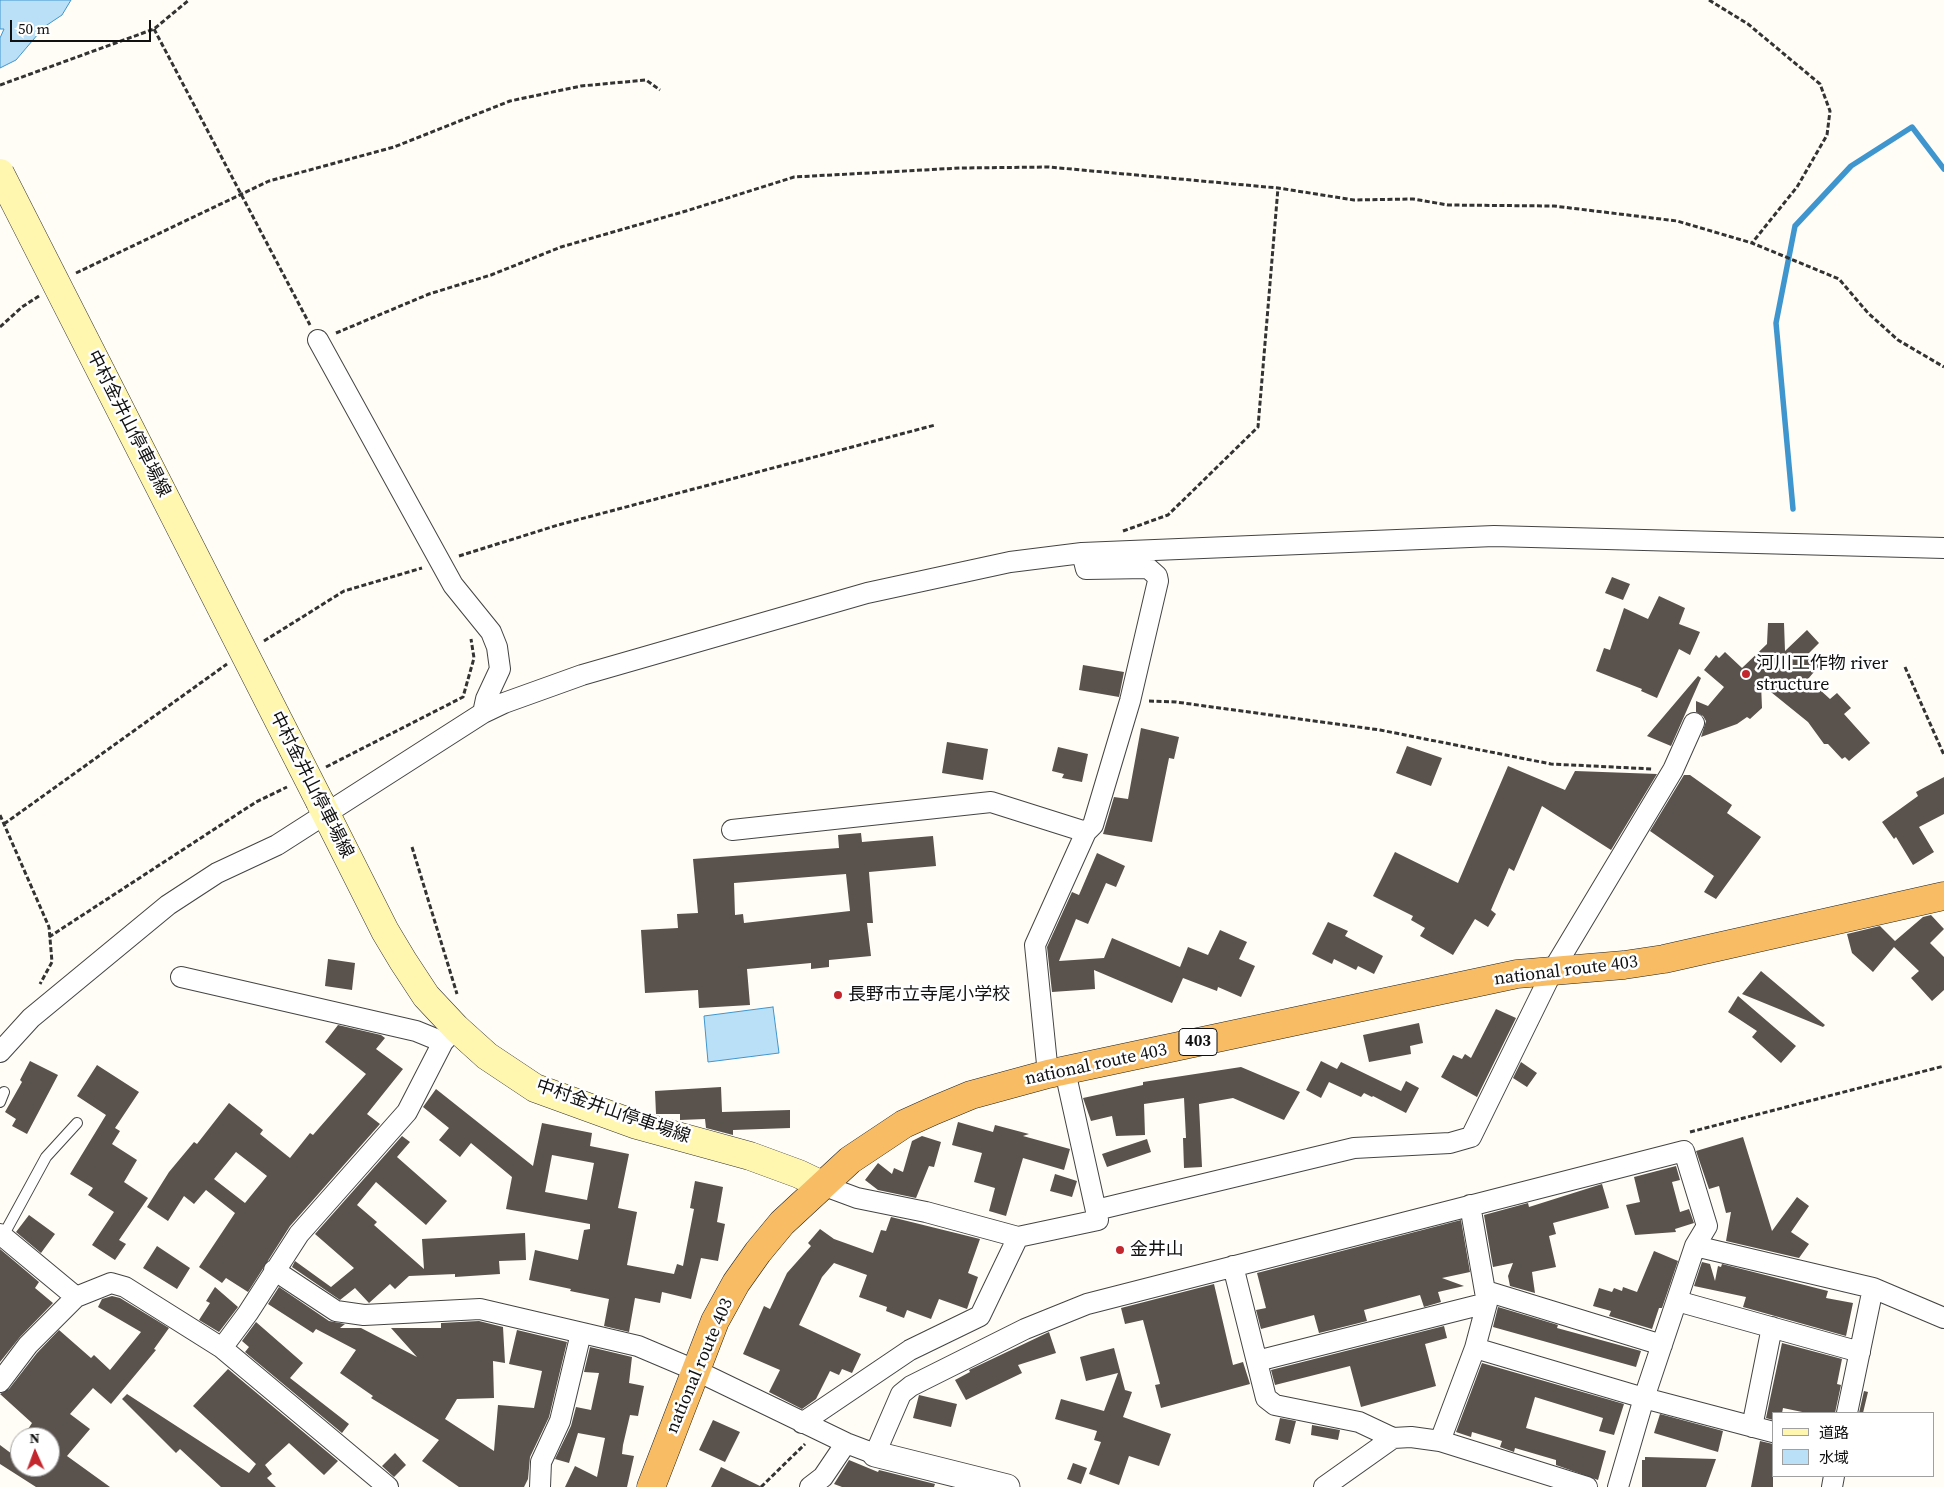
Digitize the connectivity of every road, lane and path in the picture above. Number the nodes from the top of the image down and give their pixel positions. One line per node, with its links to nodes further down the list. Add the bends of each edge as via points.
1 (189, 0): 3 (path)
2 (1709, 0): 9 (path, via 1748,24 1820,84 1830,111 1828,135 1797,187)
3 (154, 29): 4 (path); 8 (path)
4 (0, 85)
5 (660, 90): 8 (path, via 646,80 581,86 510,101 394,148 269,181)
6 (0, 173): 24 (main road, 中村金井山停車場線, bridge)
7 (1278, 188): 9 (path, via 1354,200 1413,199 1448,205 1554,206 1678,221); 13 (path, via 1049,167 794,177 561,247 491,275 429,294); 15 (path, via 1258,427 1168,515)
8 (241, 194): 10 (path); 13 (path)
9 (1752, 243): 14 (path, via 1839,280 1898,340)
10 (68, 278)
11 (45, 292): 12 (path)
12 (0, 327)
13 (318, 340): 20 (street, via 453,585 490,632 497,647 500,669)
14 (1944, 367)
15 (1116, 533)
16 (1944, 548): 17 (street, via 1494,536)
17 (1082, 554): 19 (street, via 1086,569 1148,568 1157,576 1157,590); 20 (street, via 1010,562 867,593 582,675)
18 (1905, 666): 22 (path)
19 (1130, 701): 23 (path, via 1176,702 1380,730 1551,764); 27 (street, via 1093,825)
20 (483, 713): 24 (street)
21 (1694, 723): 23 (street)
22 (1944, 755)
23 (1674, 770): 30 (street)
24 (322, 809): 33 (main road, 中村金井山停車場線, via 385,932); 34 (street, via 277,845 217,874 168,905 31,1018)
25 (0, 815): 32 (path, via 49,927 52,962)
26 (732, 830): 27 (street, via 991,802)
27 (1086, 832): 35 (street, via 1035,945)
28 (412, 847): 33 (path, via 462,1011)
29 (1944, 896): 30 (highway, national route 403 / 403, via 1664,959 1624,966)
30 (1553, 970): 35 (highway, national route 403 / 403, via 1507,976); 39 (street, via 1471,1137 1450,1143 1354,1148)
31 (180, 977): 33 (street, via 416,1032)
32 (36, 992)
33 (449, 1035): 37 (main road, 中村金井山停車場線, via 535,1088 638,1125 750,1156); 44 (street, via 407,1112 311,1219)
34 (0, 1052)
35 (1056, 1073): 37 (highway, national route 403 / 403, via 971,1095 904,1124 850,1160); 39 (street)
36 (77, 1123): 40 (lane, via 46,1157)
37 (822, 1185): 41 (street, via 857,1198 926,1212); 57 (highway, national route 403 / 403, via 782,1223 736,1283 715,1321)
38 (1470, 1205): 42 (street, via 1684,1150 1707,1226); 43 (street); 47 (street)
39 (1096, 1210): 41 (street, via 1098,1220)
40 (2, 1235): 46 (street)
41 (1018, 1237): 61 (street, via 980,1316 910,1350)
42 (1695, 1246): 45 (street); 48 (street)
43 (1233, 1266): 56 (street); 67 (street, via 1087,1304 1025,1329 928,1376 901,1394)
44 (274, 1270): 51 (street, via 336,1311 364,1315 480,1309); 53 (street)
45 (1873, 1288): 49 (street); 55 (street)
46 (76, 1297): 53 (street, via 111,1283 125,1287); 58 (street, via 28,1346)
47 (1486, 1297): 52 (street); 54 (street); 56 (street)
48 (1677, 1301): 50 (street); 52 (street)
49 (1944, 1318)
50 (1772, 1328): 55 (street); 62 (street)
51 (581, 1333): 57 (street, via 638,1346); 69 (street, via 560,1421 541,1462)
52 (1662, 1345): 59 (street)
53 (222, 1348): 68 (street)
54 (1475, 1348): 59 (street); 65 (street)
55 (1860, 1352): 60 (street)
56 (1257, 1361): 64 (street, via 1266,1398 1275,1405 1359,1422)
57 (696, 1371): 61 (street); 70 (highway, national route 403 / 403)
58 (0, 1382)
59 (1644, 1398): 62 (street); 75 (street)
60 (1847, 1412)
61 (802, 1423): 66 (street)
62 (1752, 1427): 63 (street)
63 (1772, 1432)
64 (1393, 1438): 65 (street); 73 (street)
65 (1440, 1441): 74 (street)
66 (846, 1443): 67 (street); 71 (street, via 823,1477)
67 (875, 1454): 72 (street)
68 (388, 1487)
69 (540, 1487)
70 (651, 1487)
71 (810, 1487)
72 (1007, 1487)
73 (1324, 1487)
74 (1587, 1487)
75 (1618, 1487)

